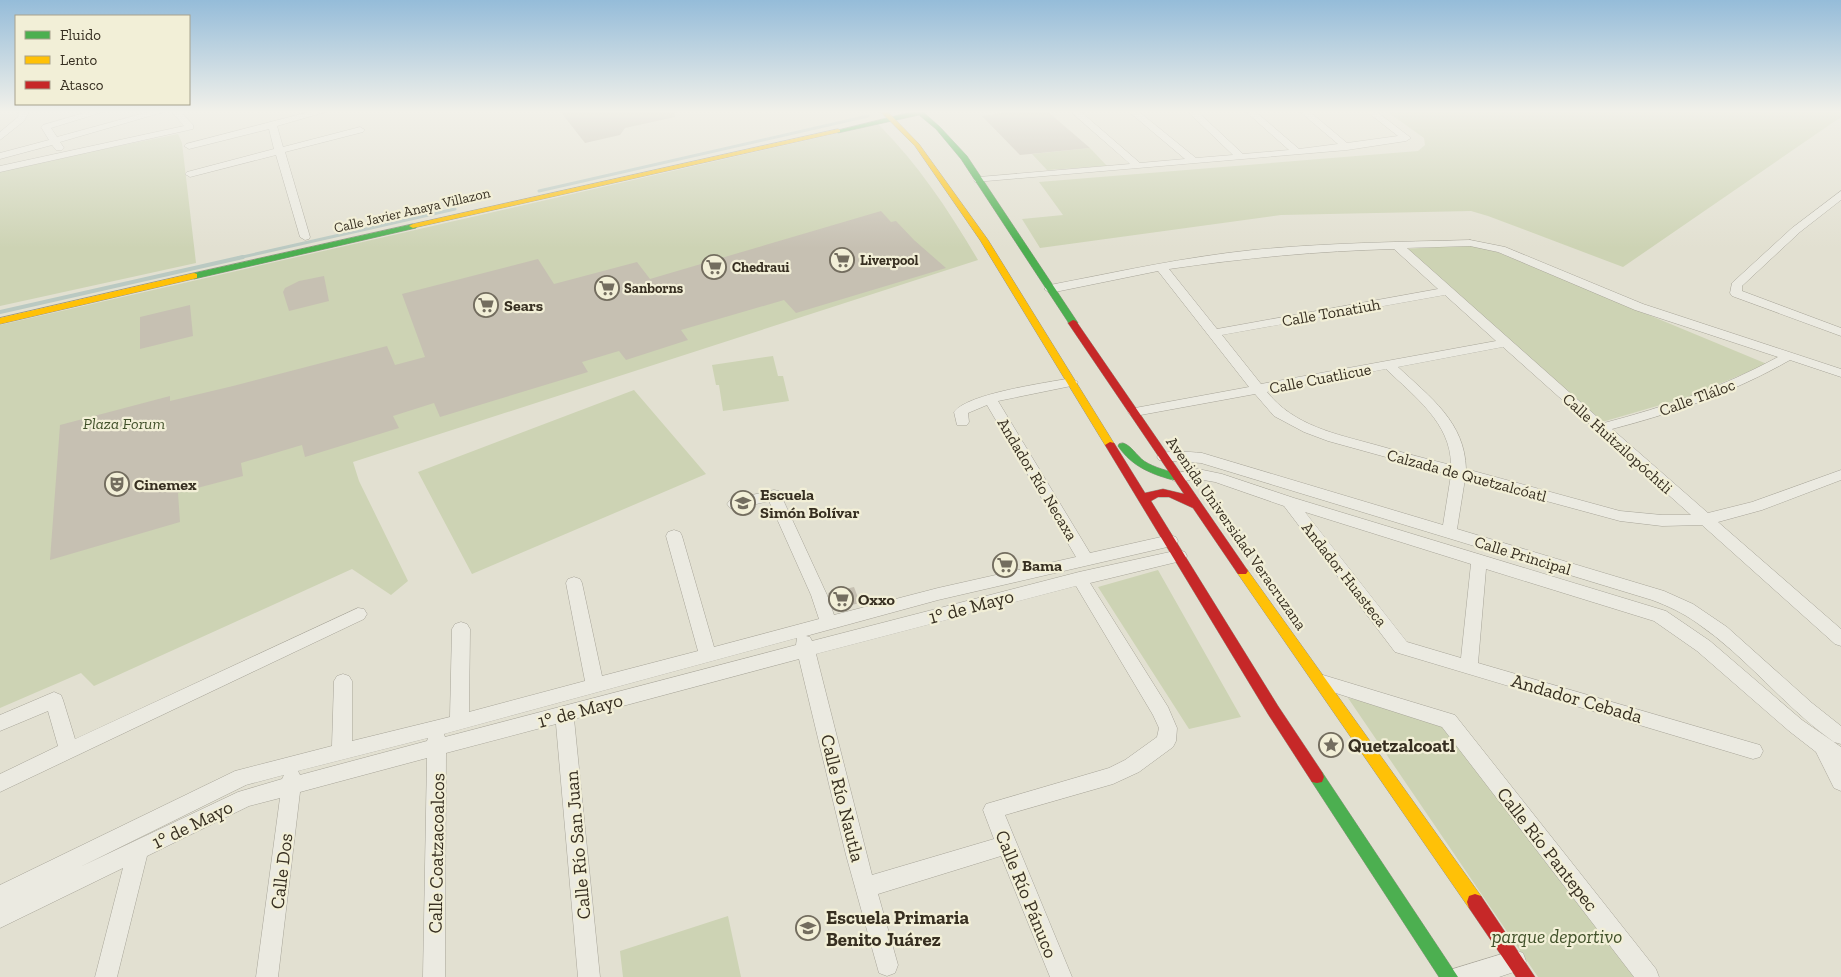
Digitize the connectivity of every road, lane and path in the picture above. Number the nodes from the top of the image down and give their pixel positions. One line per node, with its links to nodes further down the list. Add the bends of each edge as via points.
1 (61, 157): 13 (street)
2 (255, 157): 14 (street)
3 (281, 157): 22 (street)
4 (721, 157): 18 (main road, Calle Javier Anaya Villazon)
5 (926, 157): 34 (main road, via 961,205)
6 (962, 157): 15 (main road, Avenida Universidad Veracruzana)
7 (1127, 157): 12 (street)
8 (1189, 157): 11 (street)
9 (1241, 157): 10 (street); 11 (street)
10 (1246, 157)
11 (1194, 161): 12 (street)
12 (1138, 166): 15 (street)
13 (0, 169)
14 (190, 174)
15 (979, 180): 25 (main road, Avenida Universidad Veracruzana)
16 (520, 189): 18 (main road)
17 (1841, 194): 20 (street)
18 (528, 199): 21 (main road, Calle Javier Anaya Villazon)
19 (462, 202): 21 (main road)
20 (1836, 205): 28 (street, via 1796,230 1736,285 1736,294)
21 (468, 213): 27 (main road, Calle Javier Anaya Villazon)
22 (305, 237)
23 (1397, 245): 24 (street, via 1286,250); 26 (street, Calle Huitzilopóchtli); 31 (street, via 1470,243 1501,249 1616,298)
24 (1161, 267): 25 (street); 29 (street, Calzada de Quetzalcóatl)
25 (1050, 288): 37 (main road, Avenida Universidad Veracruzana)
26 (1447, 291): 29 (street, Calle Tonatiuh); 30 (street, Calle Huitzilopóchtli)
27 (0, 321)
28 (1841, 332)
29 (1214, 333): 35 (street, Calzada de Quetzalcóatl)
30 (1506, 343): 32 (street, Calle Cuatlicue); 39 (street, Calle Huitzilopóchtli)
31 (1788, 356): 33 (street); 39 (street, Calle Tláloc, via 1706,395)
32 (1389, 364): 35 (street, Calle Cuatlicue); 42 (street, via 1452,432 1457,447)
33 (1841, 373)
34 (1071, 382): 36 (street); 41 (main road, via 1097,405 1128,455); 45 (main road)
35 (1258, 390): 37 (street, Calle Cuatlicue); 42 (street, Calzada de Quetzalcóatl, via 1272,408 1302,428)
36 (990, 399): 38 (street, via 963,409); 54 (street, Andador Río Necaxa)
37 (1135, 412): 40 (main road, Avenida Universidad Veracruzana)
38 (962, 422)
39 (1601, 428): 49 (street, Calle Huitzilopóchtli)
40 (1164, 457): 41 (main road); 44 (main road, Avenida Universidad Veracruzana); 50 (street, Calle Principal, via 1202,458)
41 (1154, 472): 44 (main road); 45 (main road)
42 (1458, 473): 49 (street, Calzada de Quetzalcóatl, via 1620,516 1661,521); 50 (street)
43 (1841, 475): 49 (street, Calzada de Quetzalcóatl, via 1753,507)
44 (1177, 477): 46 (street, Calle Principal, via 1217,476); 48 (main road, Avenida Universidad Veracruzana)
45 (1146, 498): 48 (main road, via 1160,492 1168,493); 52 (main road)
46 (1289, 502): 53 (street, Calle Principal); 61 (street, Andador Huasteca)
47 (735, 504): 57 (street, via 767,495 776,497)
48 (1196, 505): 66 (main road, Avenida Universidad Veracruzana)
49 (1704, 519): 60 (street, Calle Huitzilopóchtli)
50 (1449, 532): 71 (street, Calle Principal, via 1658,595 1680,605 1703,618)
51 (674, 536): 63 (street)
52 (1174, 548): 54 (street, 1° de Mayo); 94 (main road, via 1272,710)
53 (1480, 560): 64 (street); 76 (street, Calle Principal, via 1660,616 1704,646 1799,730)
54 (1082, 568): 57 (street, 1° de Mayo); 62 (street, 1° de Mayo); 81 (street, Andador Río Necaxa, via 1161,712 1168,728 1166,741 1113,776)
55 (574, 584): 67 (street)
56 (358, 614): 73 (street)
57 (828, 622): 59 (street, 1° de Mayo)
58 (461, 629): 70 (street)
59 (800, 630): 62 (street, Calle Río Nautla); 63 (street, 1° de Mayo)
60 (1839, 634)
61 (1401, 647): 64 (street, Andador Cebada)
62 (806, 650): 68 (street, 1° de Mayo); 84 (street, Calle Río Nautla)
63 (708, 655): 67 (street, 1° de Mayo)
64 (1469, 666): 74 (street, Andador Cebada)
65 (343, 681): 75 (street)
66 (1319, 681): 88 (main road, Avenida Universidad Veracruzana); 96 (street, Calle Río Pantepec, via 1448,721)
67 (595, 685): 70 (street, 1° de Mayo)
68 (564, 714): 72 (street, 1° de Mayo); 92 (street, Calle Río San Juan)
69 (0, 722): 73 (street, via 54,700)
70 (458, 722): 72 (street, 1° de Mayo)
71 (1841, 736)
72 (437, 738): 75 (street, 1° de Mayo); 80 (street, 1° de Mayo); 91 (street, Calle Coatzacoalcos)
73 (69, 750): 78 (street)
74 (1753, 751)
75 (342, 752): 77 (street, 1° de Mayo)
76 (1832, 752): 79 (street)
77 (294, 765): 80 (street, Calle Dos); 85 (street, 1° de Mayo, via 242,777)
78 (0, 782)
79 (1841, 782)
80 (292, 787): 83 (street, 1° de Mayo, via 245,798); 90 (street, Calle Dos)
81 (994, 810): 82 (street, Calle Río Pánuco)
82 (1006, 845): 84 (street); 93 (street, Calle Río Pánuco)
83 (138, 850): 86 (street, 1° de Mayo); 89 (street)
84 (865, 888): 87 (street, Calle Río Nautla)
85 (0, 896)
86 (0, 917)
87 (887, 965)
88 (1520, 969): 95 (street)
89 (106, 977)
90 (267, 977)
91 (434, 977)
92 (589, 977)
93 (1061, 977)
94 (1449, 977)
95 (1461, 977)
96 (1648, 977)

